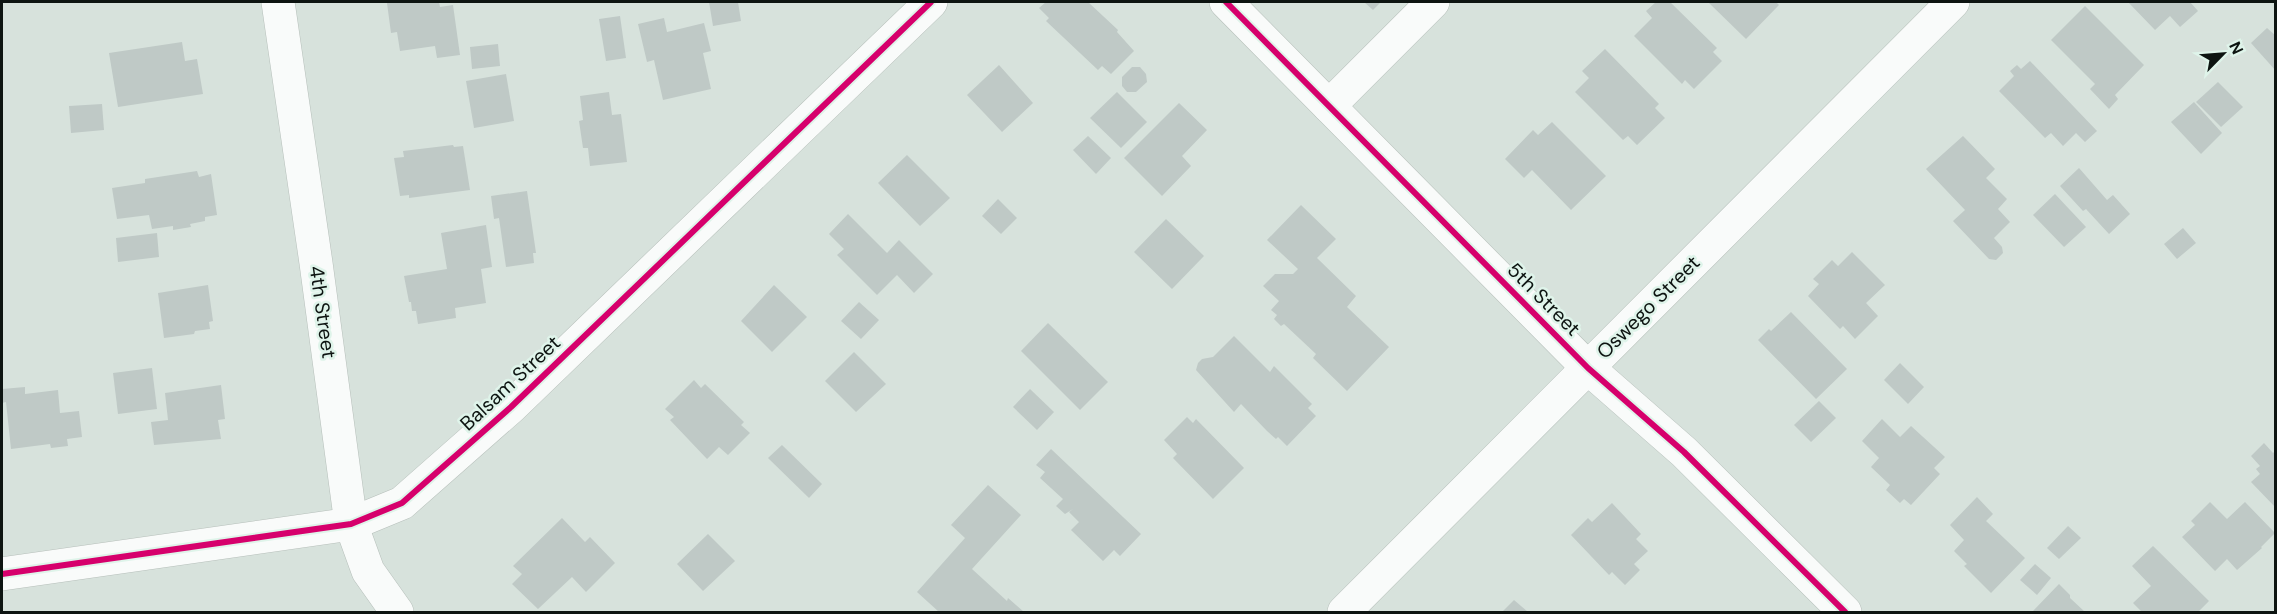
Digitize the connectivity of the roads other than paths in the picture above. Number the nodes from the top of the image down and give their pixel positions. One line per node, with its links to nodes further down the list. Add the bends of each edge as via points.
1 (278, 2): 8 (street, 4th Street)
2 (931, 2): 8 (street, Balsam Street, via 511,406 402,503)
3 (1226, 2): 6 (street, 5th Street)
4 (1433, 2): 6 (street)
5 (1953, 2): 7 (street, Oswego Street)
6 (1329, 106): 7 (street, 5th Street)
7 (1588, 368): 11 (street, Oswego Street); 12 (street, 5th Street, via 1684,452)
8 (351, 524): 9 (street, Balsam Street); 10 (street, 4th Street, via 368,571)
9 (2, 574)
10 (397, 612)
11 (1344, 612)
12 (1845, 612)

